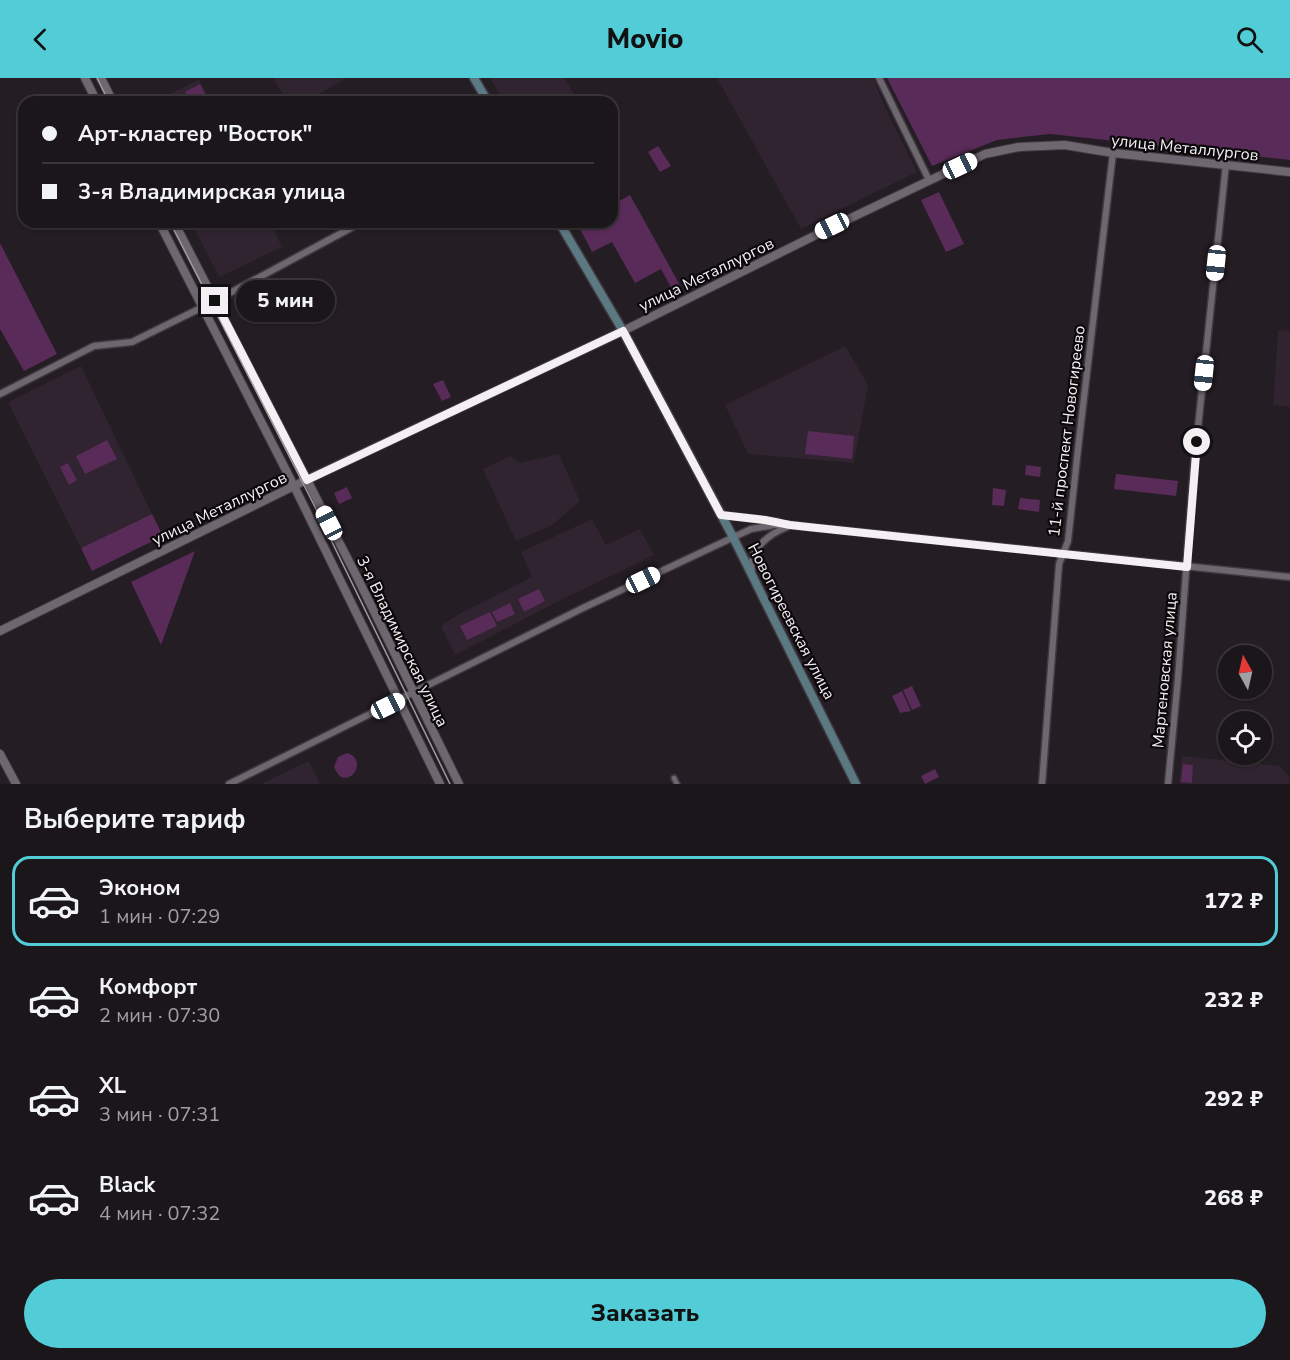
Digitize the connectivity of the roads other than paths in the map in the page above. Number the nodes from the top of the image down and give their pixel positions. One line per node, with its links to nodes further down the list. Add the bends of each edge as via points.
1 (85, 78): 5 (street)
2 (101, 78): 6 (street)
3 (474, 78): 7 (main road)
4 (879, 78): 11 (street)
5 (94, 96)
6 (110, 96)
7 (484, 96)
8 (1113, 153): 9 (street, улица Металлургов); 11 (street, улица Металлургов, via 1065,145 1012,147 985,154); 25 (street, 11-й проспект Новогиреево, via 1068,541)
9 (1226, 164): 10 (street, улица Металлургов); 26 (street, Мартеновская улица)
10 (1290, 172)
11 (929, 180): 18 (street, улица Металлургов)
12 (162, 228): 17 (street, 3-я Владимирская улица)
13 (177, 228): 16 (street, 3-я Владимирская улица)
14 (351, 228): 16 (street)
15 (563, 228): 18 (main road, Новогиреевская улица)
16 (215, 301): 17 (street); 20 (street, 3-я Владимирская улица)
17 (202, 307): 19 (street, via 132,342 94,346); 21 (street, 3-я Владимирская улица)
18 (623, 331): 20 (street, улица Металлургов); 22 (main road, Новогиреевская улица)
19 (0, 394)
20 (307, 480): 21 (street, улица Металлургов); 30 (street, 3-я Владимирская улица)
21 (294, 486): 29 (street, улица Металлургов); 31 (street, 3-я Владимирская улица)
22 (721, 515): 23 (street); 24 (main road, Новогиреевская улица)
23 (790, 525): 24 (street, via 751,529); 25 (street); 27 (street, via 778,530 758,549 752,558)
24 (733, 537): 27 (main road, Новогиреевская улица); 30 (street)
25 (1063, 554): 26 (street); 40 (street, 11-й проспект Новогиреево, via 1059,564)
26 (1187, 567): 28 (street); 41 (street, Мартеновская улица)
27 (753, 577): 39 (main road, Новогиреевская улица)
28 (1290, 578)
29 (0, 631)
30 (414, 693): 31 (street); 37 (street, 3-я Владимирская улица)
31 (399, 700): 35 (street); 36 (street, 3-я Владимирская улица)
32 (0, 754): 34 (street)
33 (674, 778): 38 (street)
34 (16, 784)
35 (229, 784)
36 (440, 784)
37 (459, 784)
38 (676, 784)
39 (856, 784)
40 (1042, 784)
41 (1167, 784)

